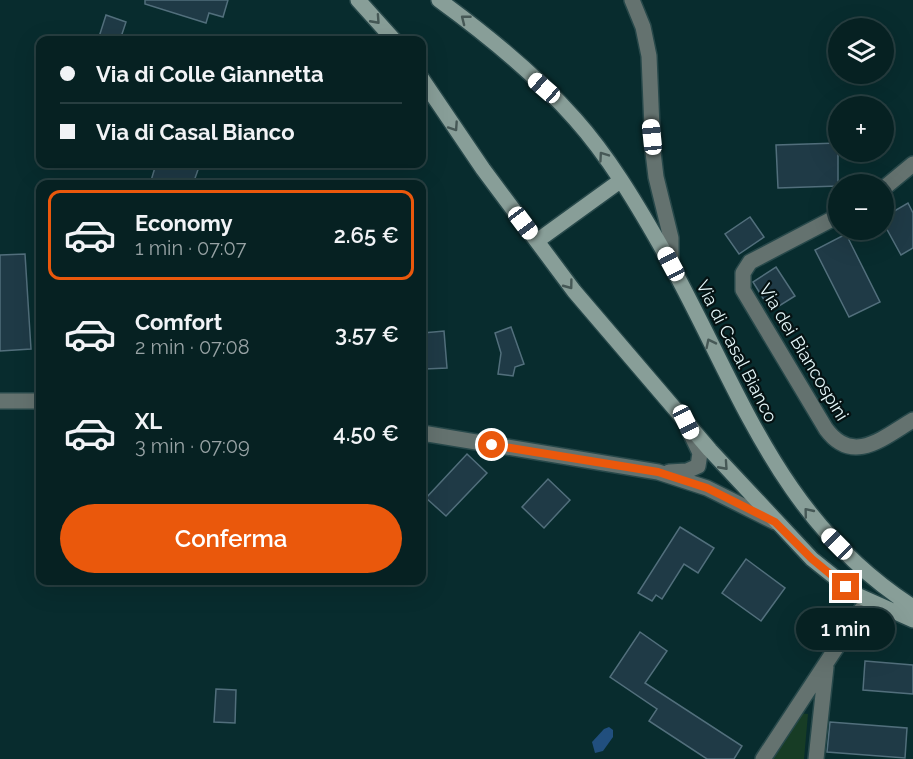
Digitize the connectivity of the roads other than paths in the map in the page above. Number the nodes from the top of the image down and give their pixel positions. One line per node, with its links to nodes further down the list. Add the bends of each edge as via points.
1 (358, 0): 4 (main road, one-way to 4)
2 (439, 0): 8 (main road, Via di Casal Bianco, one-way to 2, via 589,136 560,104 474,26)
3 (632, 0): 11 (street, via 649,56 652,142 671,238)
4 (390, 36)
5 (426, 85): 10 (main road, one-way to 10)
6 (913, 164): 7 (street)
7 (894, 180)
8 (620, 181): 10 (main road); 11 (main road, Via di Casal Bianco)
9 (828, 221): 14 (street, Via dei Biancospini, via 750,262 743,273 743,290 835,441 862,447)
10 (537, 241): 15 (main road, one-way to 15, via 574,291)
11 (671, 264): 20 (main road, Via di Casal Bianco, one-way to 11, via 856,563 794,495 748,419)
12 (36, 400): 13 (street)
13 (0, 401)
14 (913, 420)
15 (686, 422): 17 (street, via 700,453 698,466 687,471); 18 (main road, one-way to 18)
16 (426, 434): 17 (street)
17 (658, 472): 18 (street, via 707,488)
18 (775, 522): 19 (main road, via 812,559)
19 (867, 601): 21 (main road); 22 (street)
20 (913, 607)
21 (913, 620)
22 (826, 663): 23 (street); 24 (street)
23 (763, 759)
24 (816, 759)

